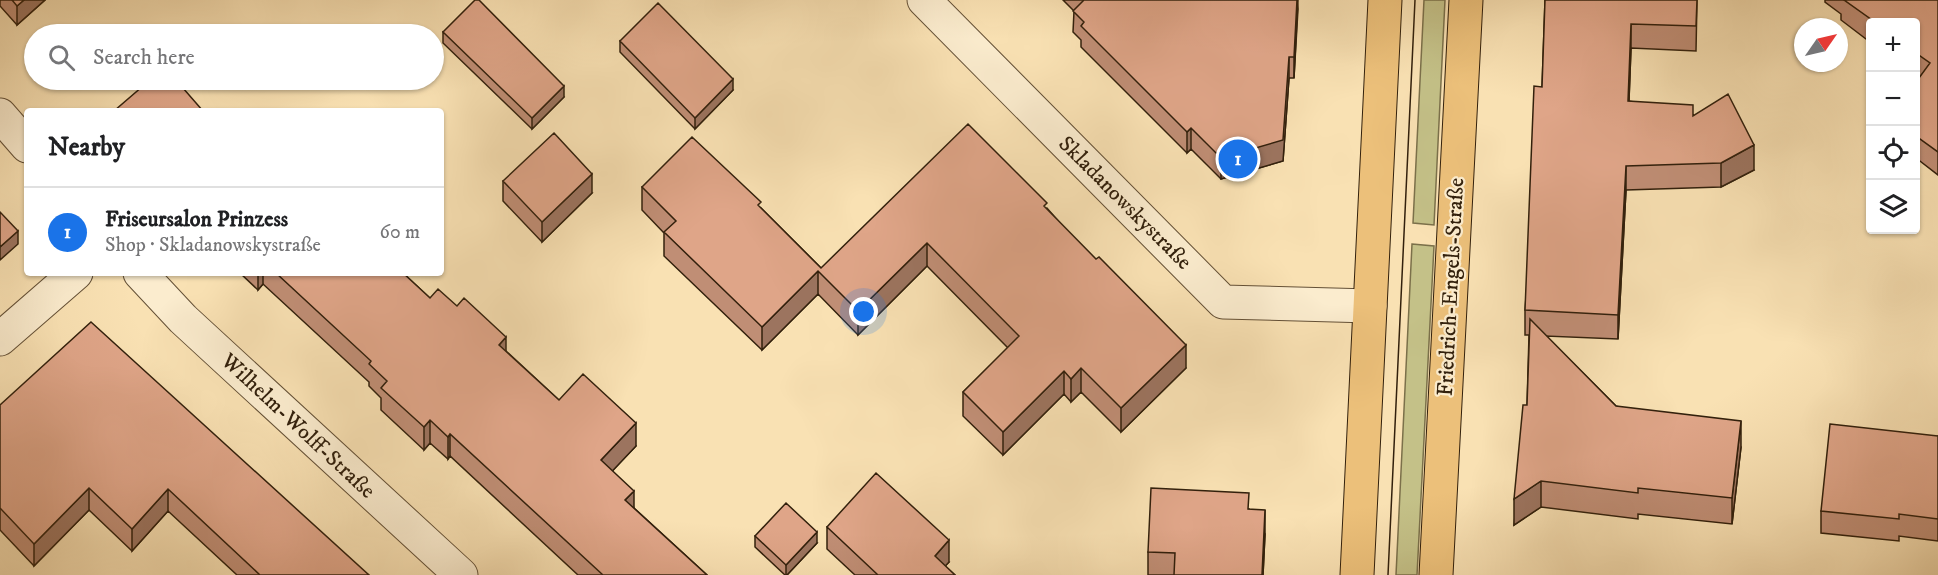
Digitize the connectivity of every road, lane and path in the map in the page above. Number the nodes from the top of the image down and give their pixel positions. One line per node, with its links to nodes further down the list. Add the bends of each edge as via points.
1 (924, 0): 8 (street, Skladanowskystraße, via 1223,302)
2 (1385, 0): 8 (main road)
3 (1466, 0): 12 (main road, Friedrich-Engels-Straße)
4 (0, 115): 5 (street)
5 (24, 143)
6 (73, 276): 9 (street)
7 (143, 276): 10 (street, Wilhelm-Wolff-Straße, via 191,327)
8 (1370, 306): 11 (main road)
9 (0, 339)
10 (461, 575)
11 (1357, 575)
12 (1436, 575)

